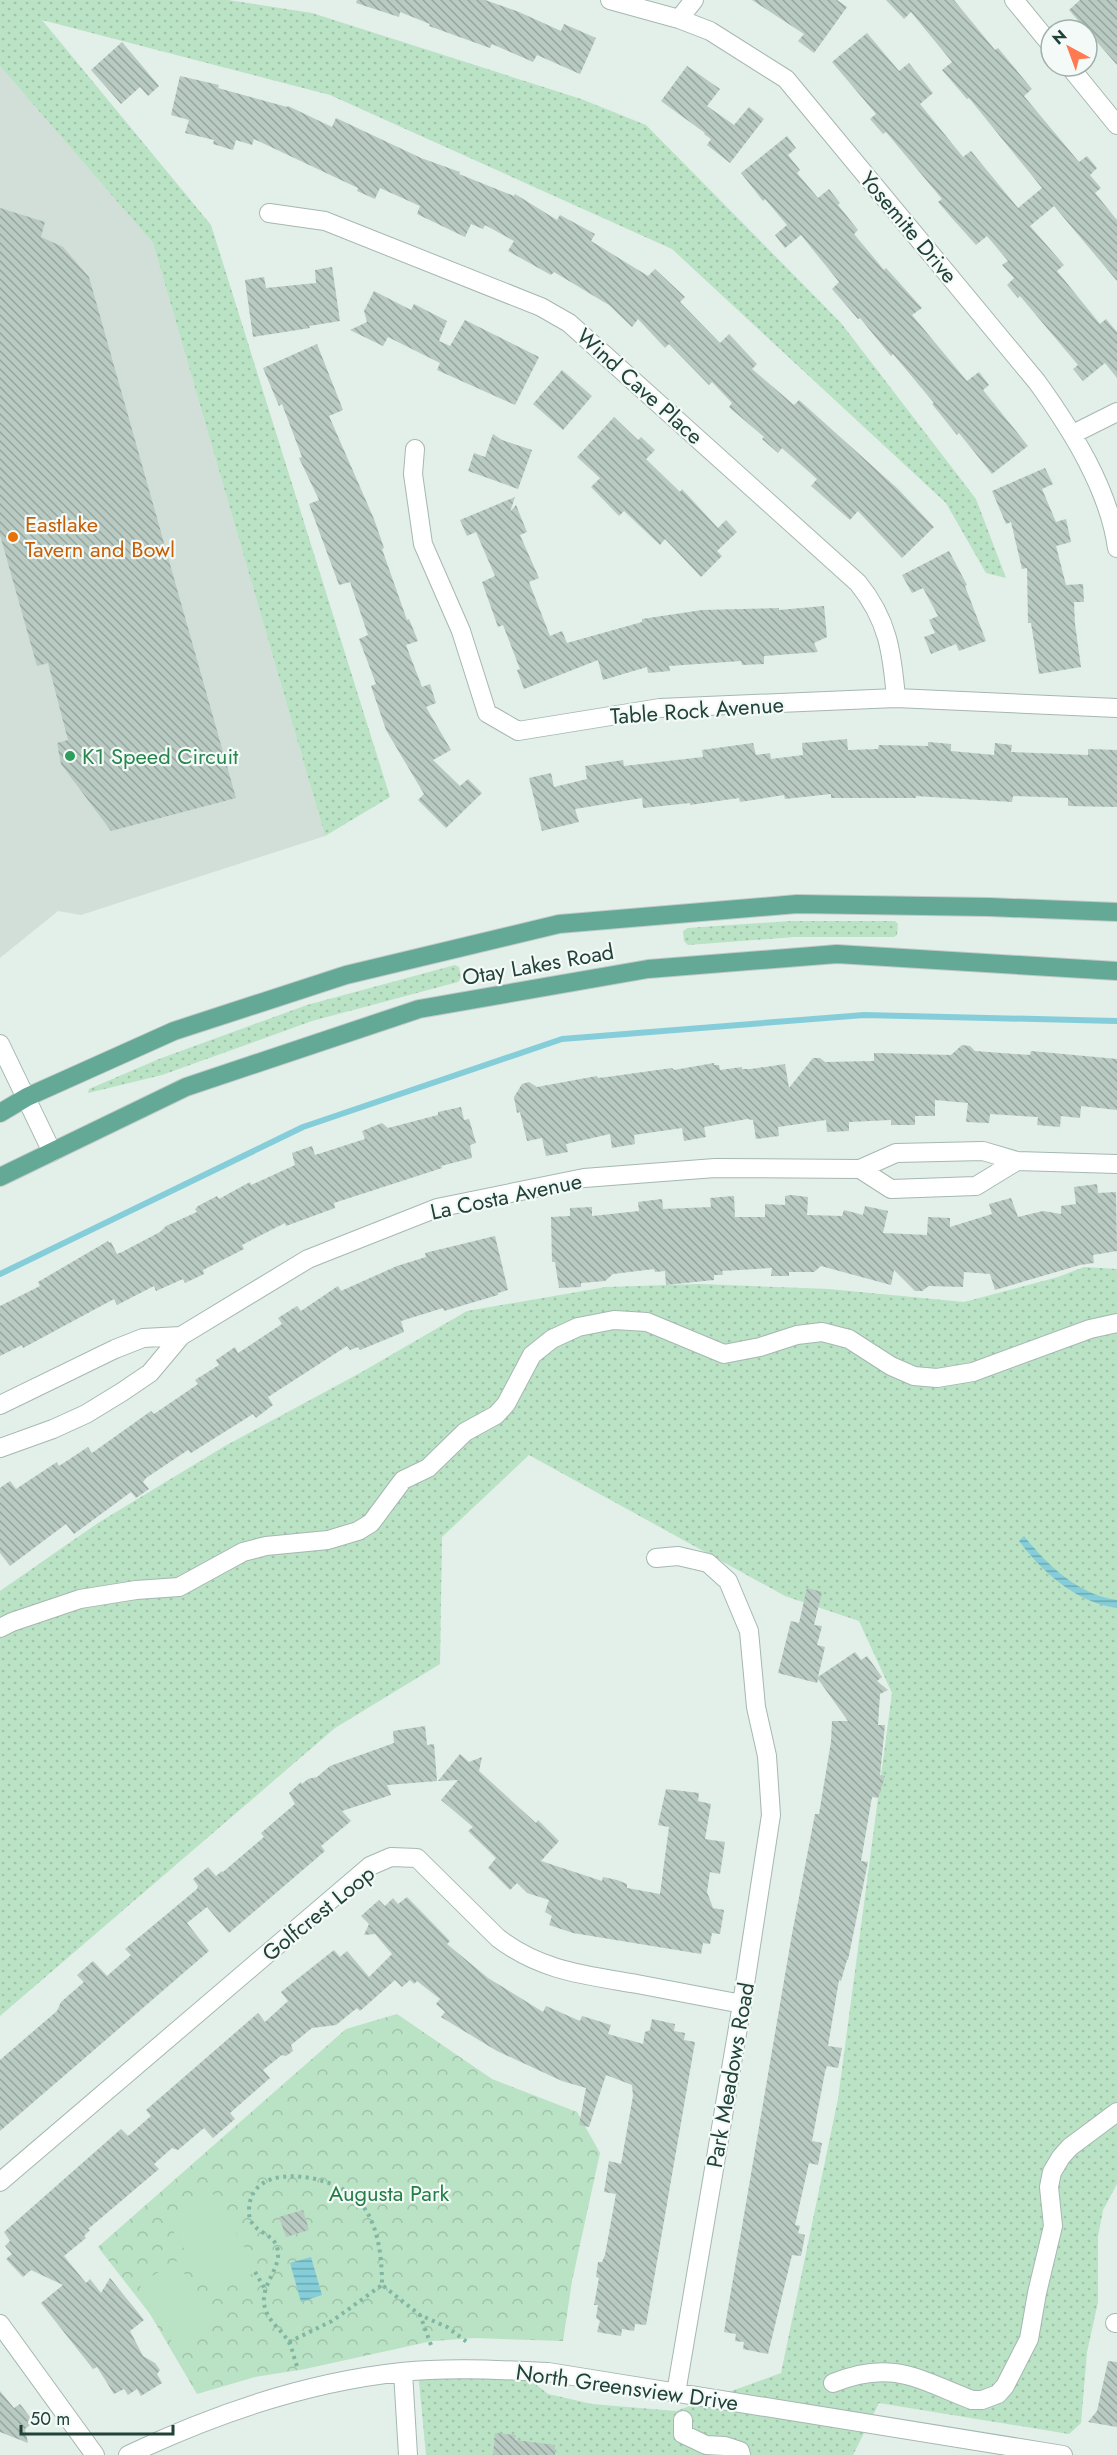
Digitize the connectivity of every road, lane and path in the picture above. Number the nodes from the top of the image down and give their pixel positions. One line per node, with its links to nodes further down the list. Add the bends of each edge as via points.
1 (609, 0): 4 (street, Yosemite Drive)
2 (694, 0): 4 (street)
3 (1014, 0): 5 (street)
4 (679, 19): 10 (street, Yosemite Drive, via 710,32 786,79 1037,382)
5 (1039, 30)
6 (1079, 78): 7 (street)
7 (1117, 125)
8 (269, 213): 13 (street, Wind Cave Place, via 325,220 541,307 569,323 858,584 885,626)
9 (1117, 412): 10 (street)
10 (1073, 434): 12 (street, Yosemite Drive, via 1102,494)
11 (415, 449): 13 (street, Table Rock Avenue, via 413,474 423,544 462,631 487,713 518,730 660,708)
12 (1117, 548)
13 (896, 698): 14 (street, Table Rock Avenue)
14 (1117, 708)
15 (1117, 912): 18 (main road, Otay Lakes Road, via 797,904 559,924 324,982 174,1031)
16 (1117, 971): 20 (main road, Otay Lakes Road, via 837,954 648,969 419,1009 186,1087)
17 (0, 1044): 18 (street)
18 (27, 1097): 19 (main road, Otay Lakes Road); 20 (street)
19 (0, 1113)
20 (52, 1152): 24 (main road, Otay Lakes Road)
21 (1017, 1161): 22 (street, La Costa Avenue); 23 (street, La Costa Avenue, via 983,1152 896,1152); 23 (street, via 976,1186 891,1189)
22 (1117, 1164)
23 (860, 1169): 26 (street, La Costa Avenue, via 715,1168 584,1178 437,1208 308,1258)
24 (0, 1177)
25 (1117, 1323): 30 (street, via 1090,1329 973,1372 937,1378 914,1376 849,1339 822,1332 724,1354 647,1322 614,1320 578,1327 552,1339 532,1355 501,1409 465,1432 428,1468 403,1480 371,1523 358,1531 328,1540 243,1552 179,1587 80,1599)
26 (181, 1336): 27 (street, La Costa Avenue, via 142,1338); 28 (street, La Costa Avenue, via 150,1373 122,1392 70,1422)
27 (0, 1405)
28 (0, 1448)
29 (656, 1558): 31 (street, Park Meadows Road, via 678,1556 708,1563 728,1581 749,1631 756,1707 767,1756 771,1815)
30 (0, 1628)
31 (742, 2004): 33 (street, Golfcrest Loop, via 540,1964 498,1938 417,1858 391,1857 370,1866); 45 (street, Park Meadows Road)
32 (1117, 2112): 44 (street, via 1071,2147 1052,2172 1049,2187 1053,2226 1029,2339 998,2394 972,2400 886,2370 850,2376)
33 (0, 2182)
34 (255, 2272): 36 (path)
35 (382, 2285): 36 (path, via 378,2246 362,2204 335,2184 284,2177 269,2180 257,2189 249,2210 255,2227 274,2240 278,2248 280,2260); 37 (path); 39 (path, via 332,2321)
36 (265, 2290): 39 (path, via 267,2314)
37 (420, 2315): 40 (path, via 447,2327); 41 (path)
38 (4, 2336): 48 (street)
39 (289, 2342): 42 (path)
40 (467, 2342)
41 (431, 2345)
42 (297, 2366)
43 (403, 2372): 45 (street, North Greensview Drive, via 478,2368 548,2372); 49 (street, North Greensview Drive, via 335,2382 224,2413); 50 (street)
44 (833, 2384)
45 (676, 2393): 47 (street, North Greensview Drive)
46 (683, 2420): 51 (street, via 683,2434 706,2445 740,2451)
47 (1012, 2450): 52 (street, North Greensview Drive)
48 (95, 2455)
49 (128, 2455)
50 (408, 2455)
51 (741, 2455)
52 (1064, 2455)

